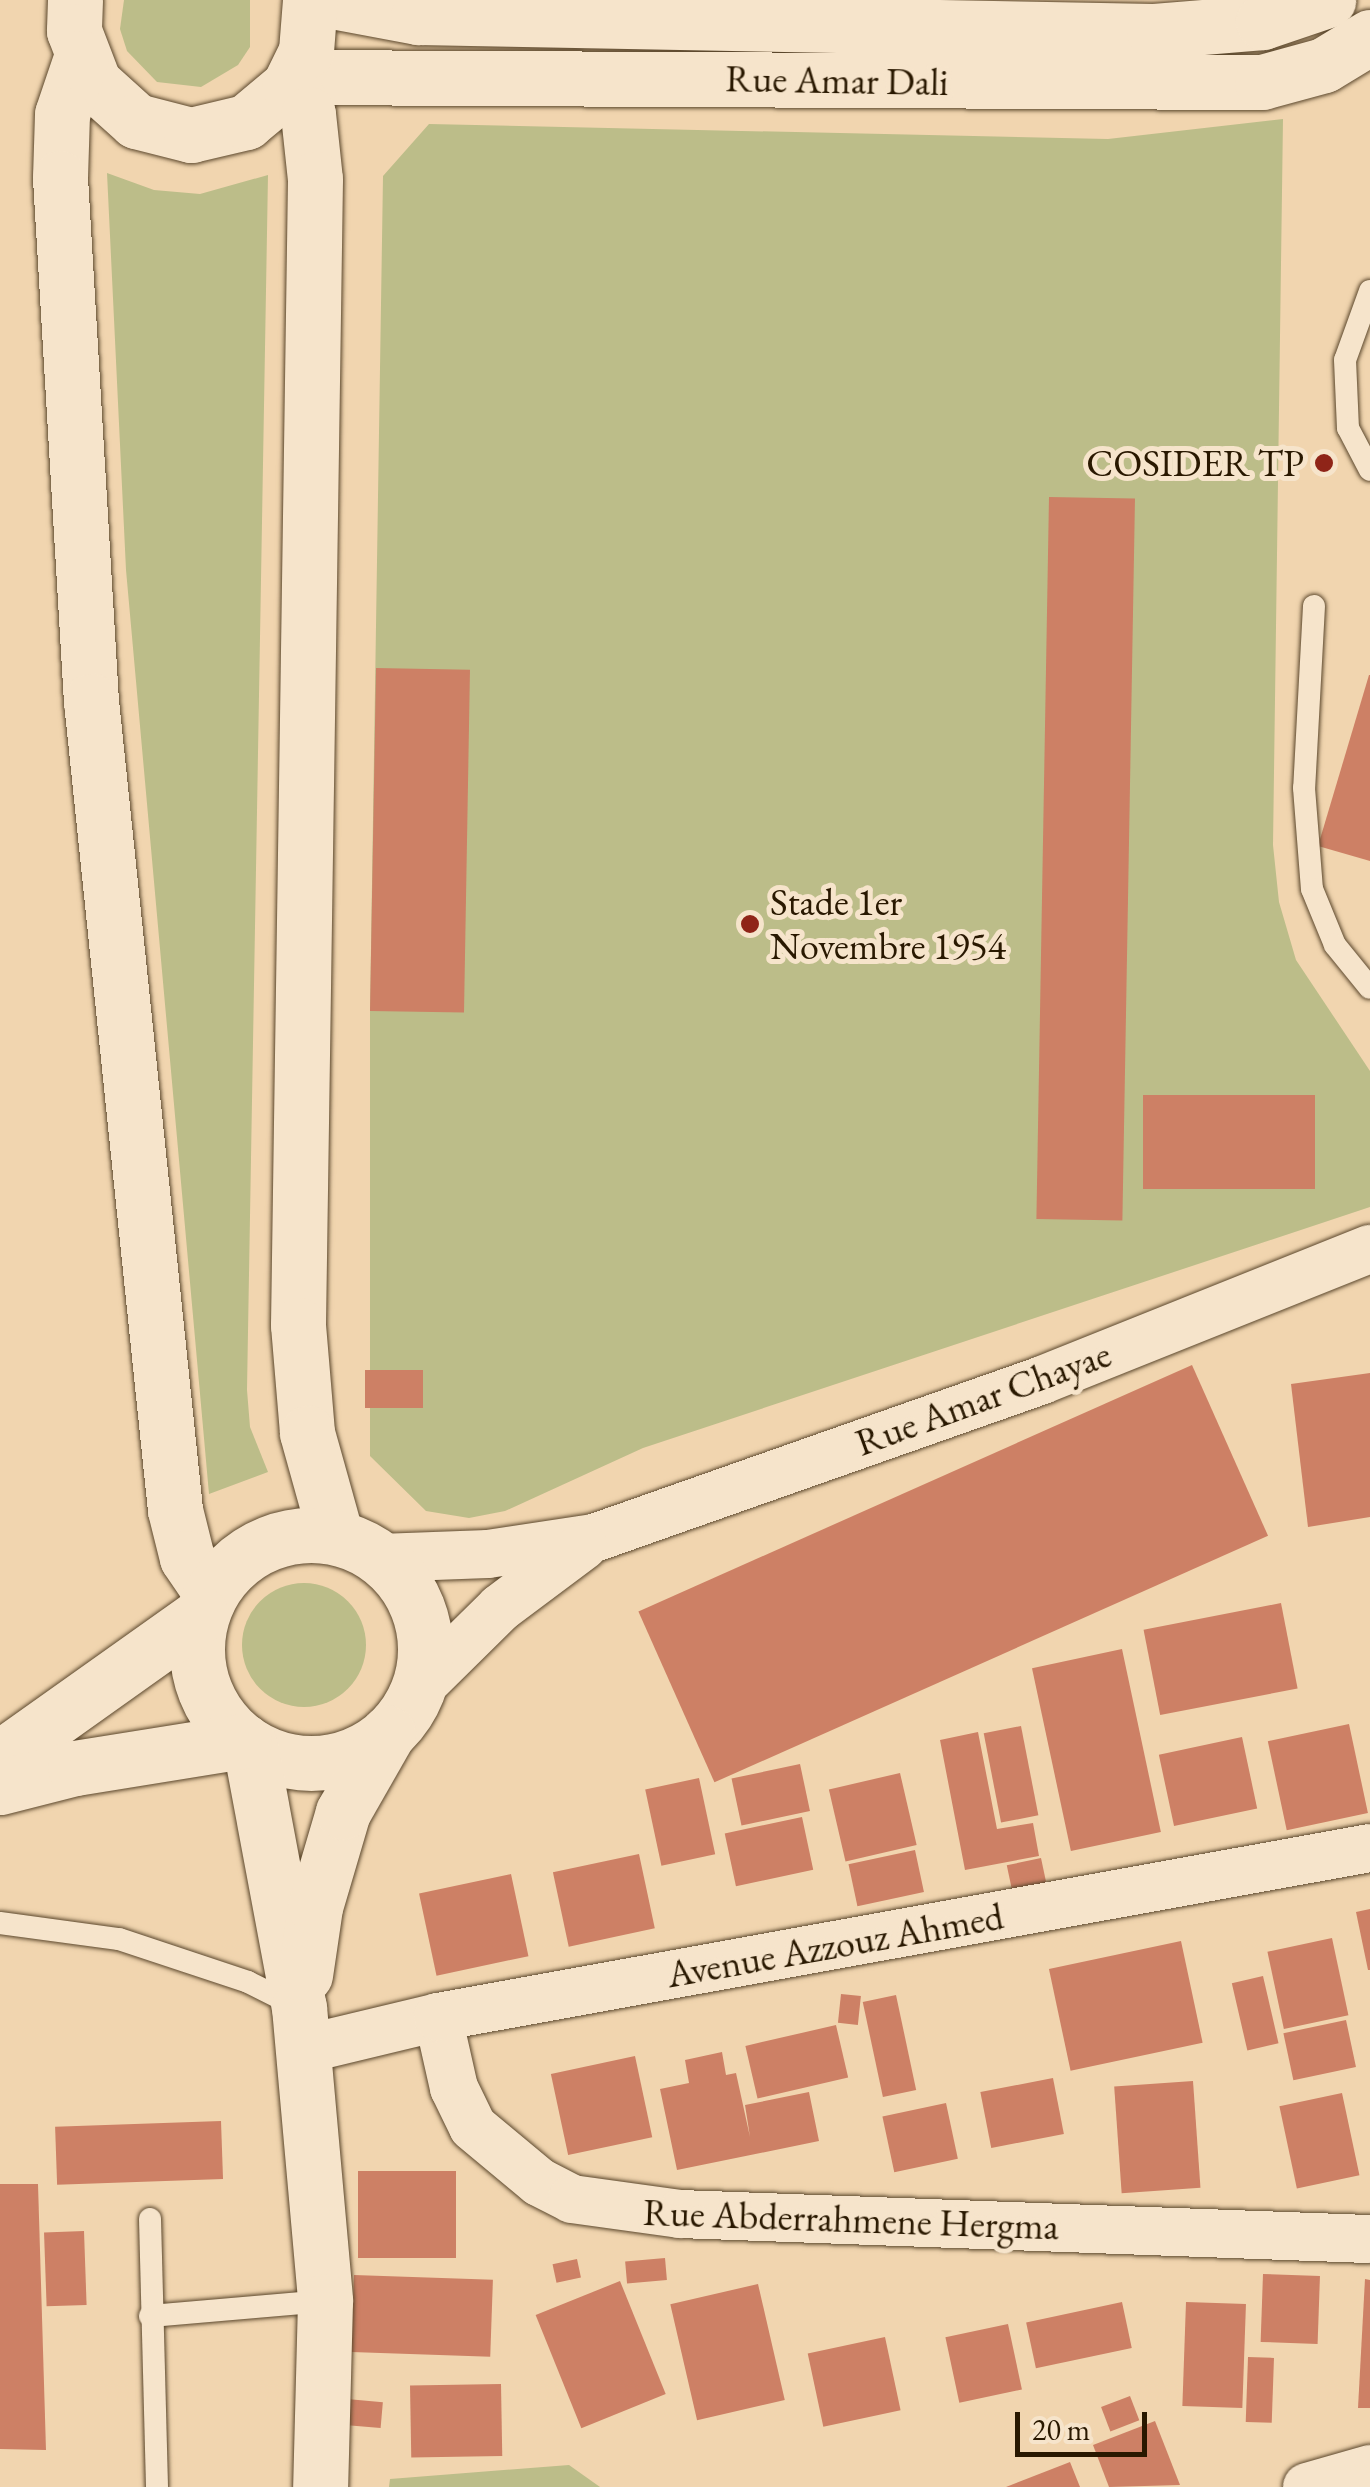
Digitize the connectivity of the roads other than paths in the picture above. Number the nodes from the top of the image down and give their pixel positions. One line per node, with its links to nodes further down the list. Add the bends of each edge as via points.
1 (310, 0): 8 (main road, via 306,51)
2 (328, 0): 5 (main road, Rue Amar Dali, via 418,17)
3 (74, 1): 7 (main road)
4 (1325, 1): 5 (main road, Rue Amar Dali, via 1263,22 1198,30)
5 (654, 11)
6 (1370, 37): 8 (main road, Rue Amar Dali, via 1324,64 1262,82)
7 (81, 58): 8 (main road, via 112,104 163,132 190,135 246,122); 16 (main road, via 62,114 61,211 91,700 178,1536)
8 (292, 82): 15 (main road, via 308,114 315,179 298,1325 308,1433)
9 (1370, 291): 10 (lane, via 1345,360 1348,428)
10 (1370, 470)
11 (1314, 606): 12 (lane, via 1304,788 1312,889 1334,945)
12 (1370, 988)
13 (1370, 1250): 14 (street, Rue Amar Chayae, via 1042,1380)
14 (594, 1538): 15 (street, Rue Amar Chayae, via 488,1554); 17 (street, Rue Amar Chayae, via 500,1608)
15 (358, 1548): 16 (main road, via 288,1537 265,1544 243,1556); 17 (main road, via 412,1595 421,1617)
16 (206, 1604): 18 (main road, via 196,1638 202,1685 219,1716); 19 (main road)
17 (404, 1710): 18 (main road, via 370,1746 323,1762 273,1756); 24 (main road, via 363,1771 328,1859)
18 (247, 1743): 20 (main road, via 75,1768); 24 (main road)
19 (0, 1758)
20 (0, 1788)
21 (1370, 1848): 23 (street, Avenue Azzouz Ahmed)
22 (0, 1923): 24 (lane, via 119,1939 248,1982)
23 (438, 2017): 24 (street, Avenue Azzouz Ahmed); 26 (street, Rue Abderrahmene Hergma, via 454,2088 473,2127 539,2182 572,2199 680,2214)
24 (300, 2029): 27 (main road)
25 (150, 2219): 28 (lane)
26 (1370, 2239)
27 (325, 2302): 28 (lane); 31 (main road)
28 (150, 2316): 30 (lane)
29 (1370, 2469): 32 (street)
30 (158, 2487)
31 (320, 2487)
32 (1307, 2487)

